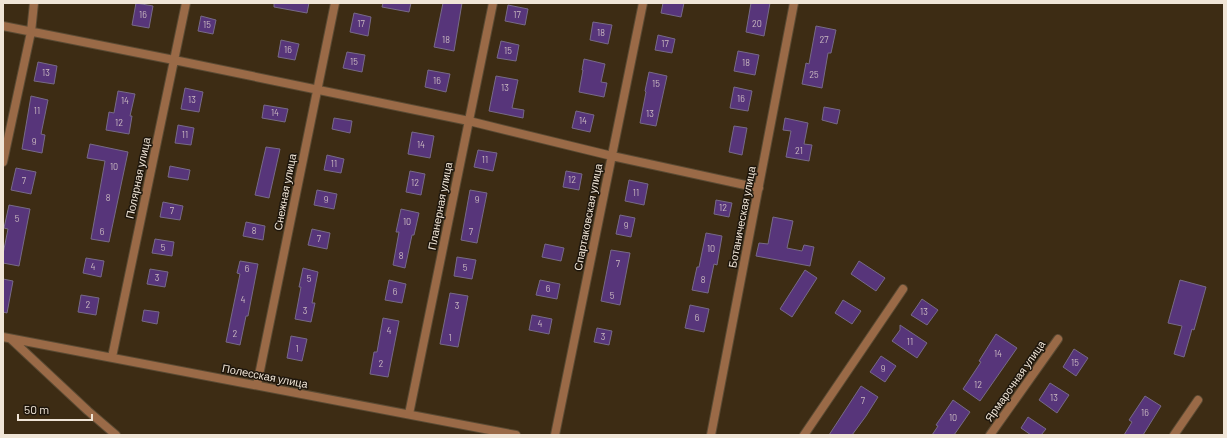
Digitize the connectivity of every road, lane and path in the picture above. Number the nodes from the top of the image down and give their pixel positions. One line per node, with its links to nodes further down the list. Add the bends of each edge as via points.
1 (34, 3): 8 (street)
2 (186, 3): 9 (street, Полярная улица)
3 (335, 3): 10 (street, Снежная улица)
4 (493, 3): 11 (street, Планерная улица)
5 (643, 3): 12 (street, Спартаковская улица)
6 (794, 3): 14 (street, Ботаническая улица)
7 (3, 26): 8 (street)
8 (31, 32): 9 (street); 13 (street)
9 (174, 60): 10 (street); 18 (street, Полярная улица)
10 (317, 90): 11 (street); 19 (street, Снежная улица)
11 (469, 121): 12 (street); 21 (street, Планерная улица)
12 (612, 156): 14 (street); 24 (street, Спартаковская улица)
13 (3, 162)
14 (759, 188): 25 (street, Ботаническая улица)
15 (903, 289): 26 (street)
16 (7, 337): 18 (street, Полесская улица); 22 (street, Полесская улица)
17 (1058, 339): 27 (street, Ярмарочная улица)
18 (112, 358): 19 (street, Полесская улица)
19 (257, 385): 21 (street, Полесская улица)
20 (1198, 400): 28 (street)
21 (409, 414): 23 (street, Полесская улица)
22 (116, 435)
23 (516, 435)
24 (555, 435)
25 (711, 435)
26 (804, 435)
27 (990, 435)
28 (1174, 435)

